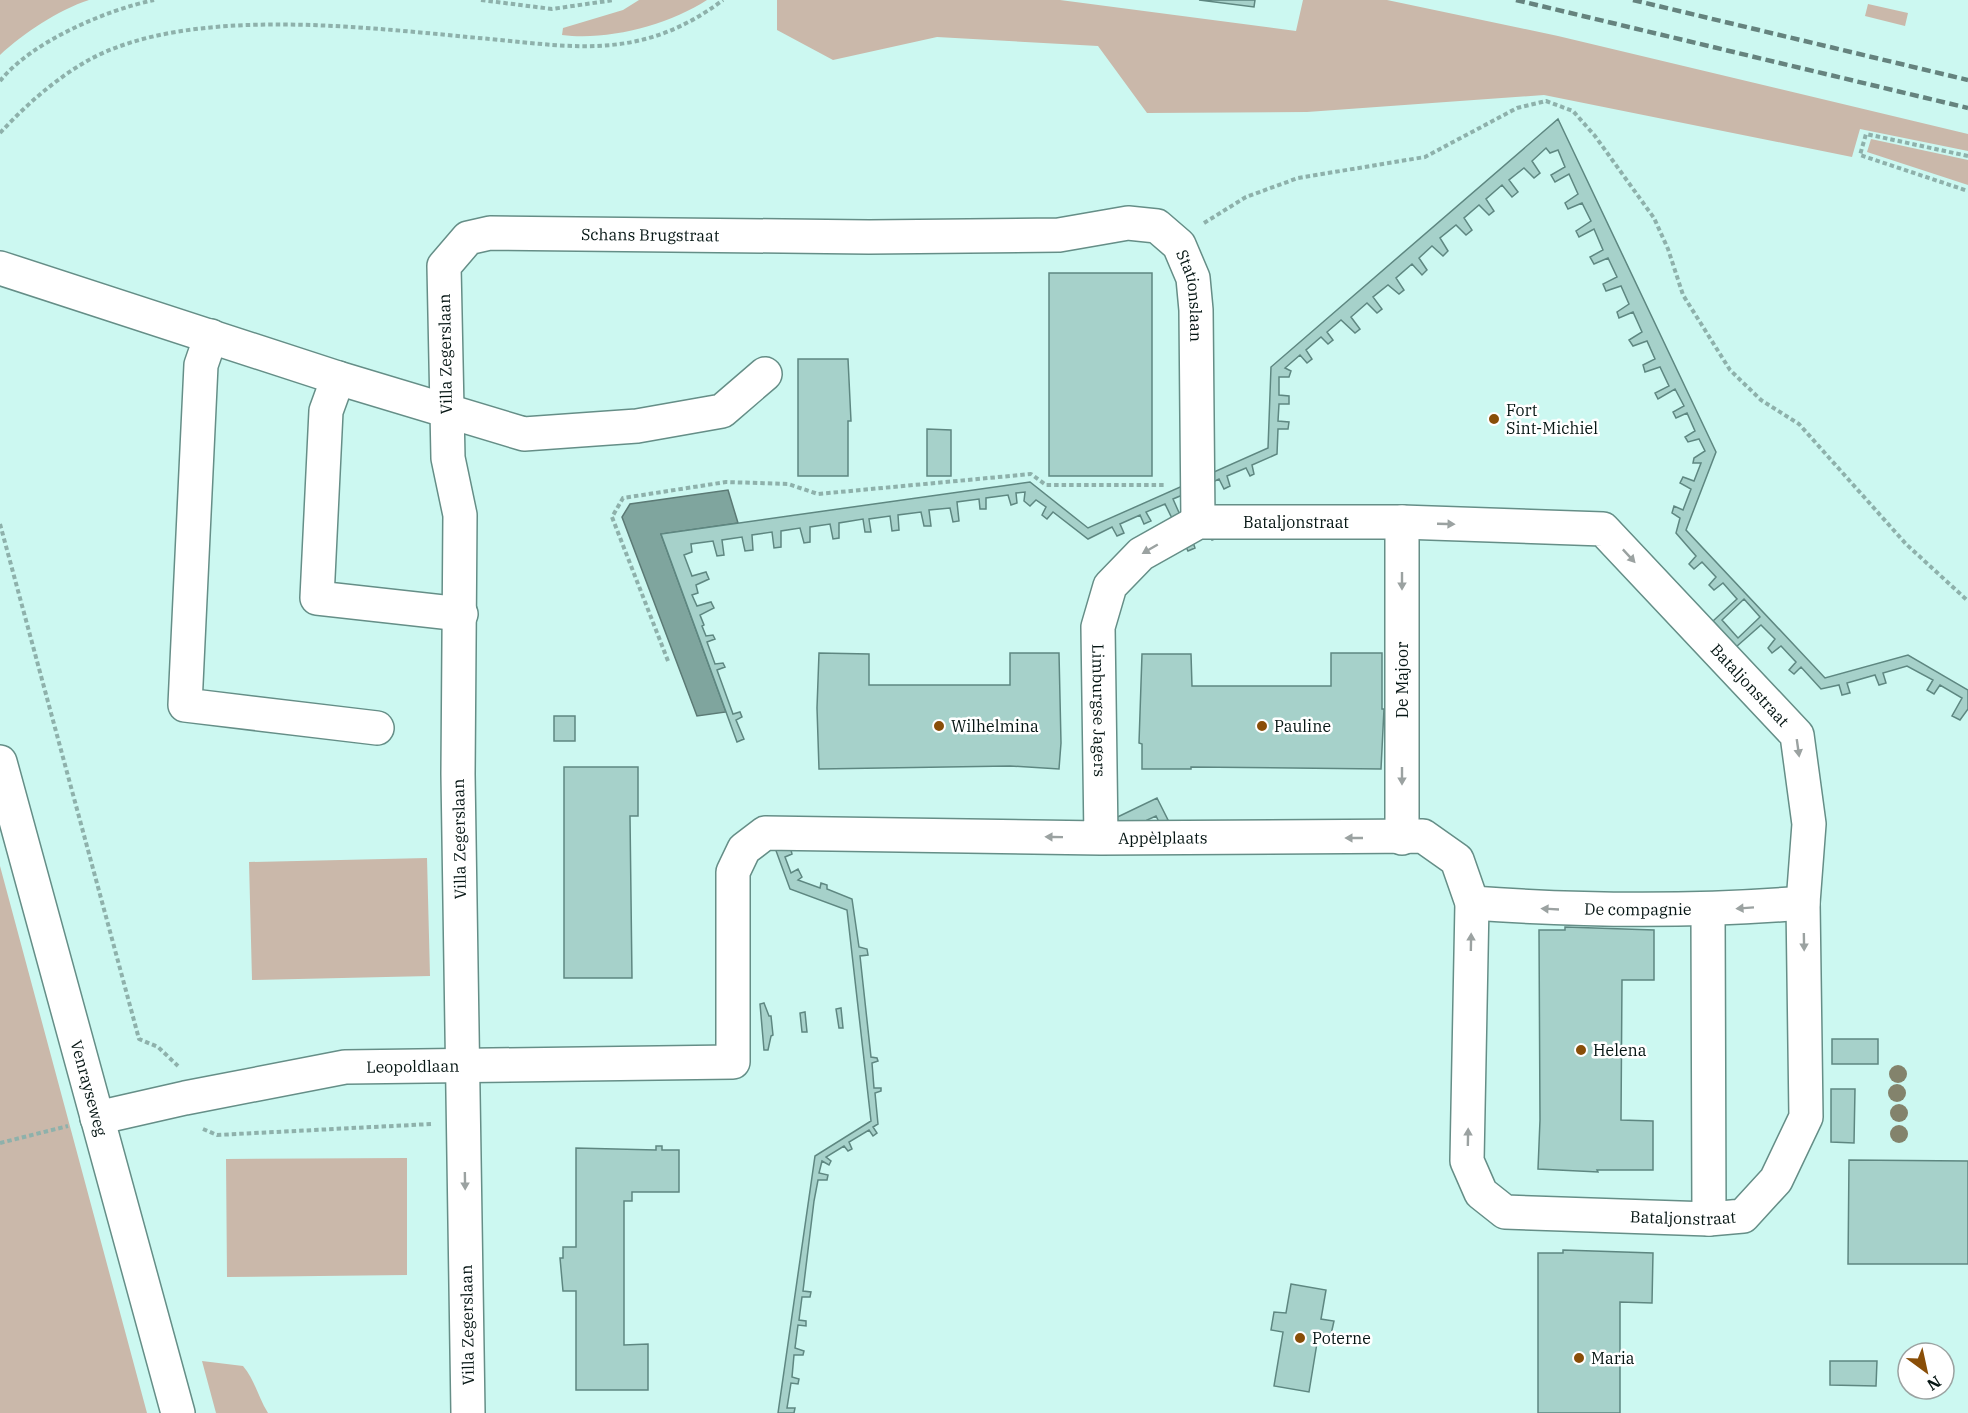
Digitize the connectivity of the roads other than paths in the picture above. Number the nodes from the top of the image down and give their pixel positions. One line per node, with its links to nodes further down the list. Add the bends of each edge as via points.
1 (869, 237): 2 (street, Schans Brugstraat, via 490,233 468,238); 8 (street, Stationslaan, via 1059,235 1128,223 1157,226 1179,245 1193,278 1196,310)
2 (444, 266): 7 (street, Villa Zegerslaan)
3 (0, 268): 4 (street)
4 (211, 336): 6 (street); 12 (street, via 201,365 185,705)
5 (765, 374): 7 (street, via 722,411 637,426 524,434)
6 (338, 378): 7 (street); 11 (street, via 326,411 317,598)
7 (445, 410): 11 (street, Villa Zegerslaan, via 447,458 460,515)
8 (1198, 522): 9 (street, Bataljonstraat); 10 (street, Bataljonstraat, one-way to 10, via 1141,554)
9 (1402, 522): 15 (street, De Majoor, one-way to 15); 17 (street, Bataljonstraat, one-way to 17, via 1603,529 1797,735 1809,824)
10 (1110, 586): 14 (street, Limburgse Jagers, via 1098,627)
11 (461, 614): 20 (street, Villa Zegerslaan, via 458,774)
12 (377, 728)
13 (0, 762): 21 (street, Venrayseweg)
14 (1101, 838): 15 (street, Appèlplaats, one-way to 14); 19 (street, Appèlplaats, one-way to 19, via 765,833 744,849 734,872)
15 (1402, 838): 16 (street, Appèlplaats, via 1423,836 1457,860)
16 (1472, 903): 18 (street, De compagnie, one-way to 16, via 1558,909); 22 (street, Appèlplaats, one-way to 16, via 1467,1161)
17 (1803, 903): 18 (street, De compagnie, one-way to 18); 23 (street, Bataljonstraat, one-way to 23, via 1806,1117 1776,1180 1743,1216)
18 (1708, 910): 23 (street)
19 (733, 1062): 20 (street, Leopoldlaan)
20 (464, 1064): 21 (street, Leopoldlaan, via 345,1067); 25 (street, Villa Zegerslaan, one-way to 25)
21 (97, 1118): 24 (street, Venrayseweg)
22 (1481, 1193): 23 (street, Bataljonstraat, via 1505,1212)
23 (1709, 1219)
24 (178, 1413)
25 (468, 1413)

